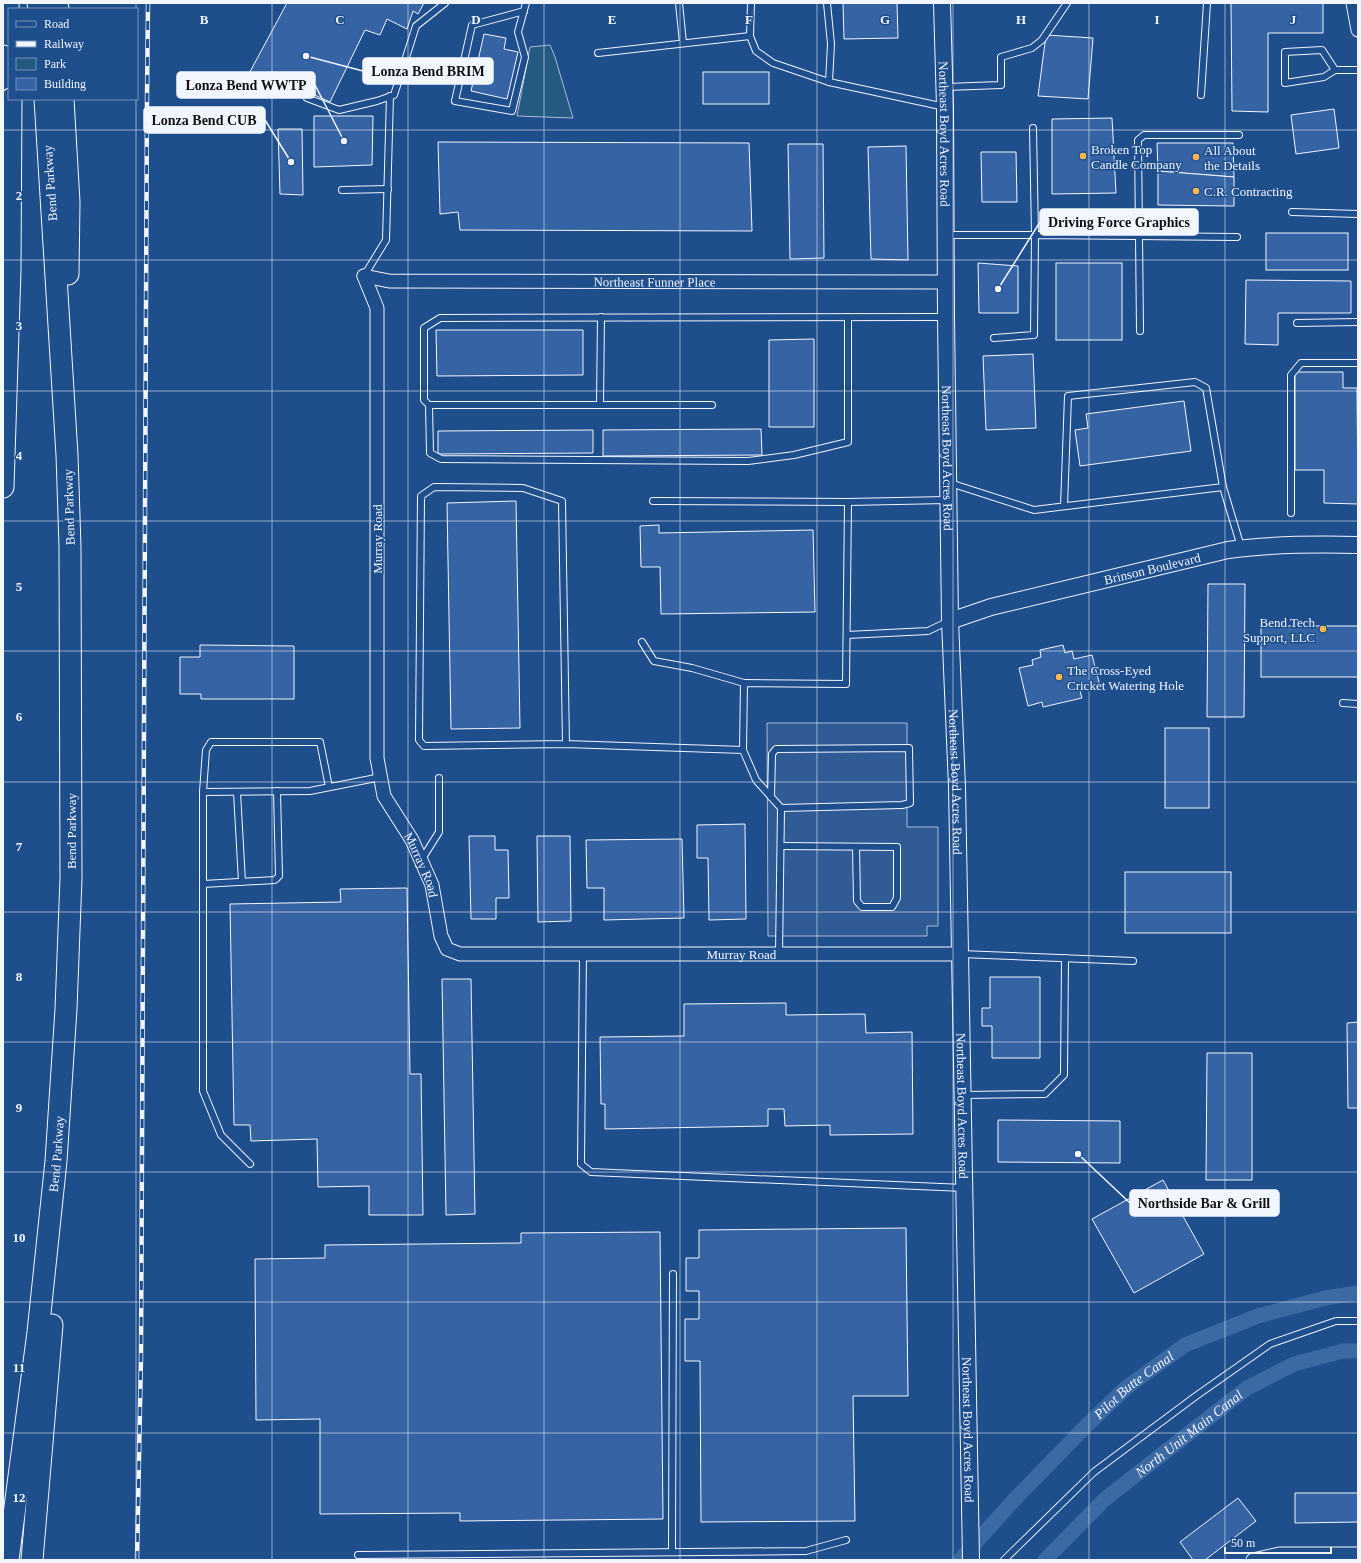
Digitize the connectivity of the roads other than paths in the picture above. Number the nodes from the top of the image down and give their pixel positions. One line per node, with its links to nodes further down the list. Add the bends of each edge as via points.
1 (446, 3): 21 (lane, via 416,26 394,95)
2 (526, 3): 10 (lane)
3 (679, 3): 13 (lane)
4 (751, 3): 12 (lane)
5 (827, 3): 17 (lane, via 832,44)
6 (942, 3): 18 (street, Northeast Boyd Acres Road)
7 (1067, 3): 18 (lane, via 1042,40 1032,48 1001,58 1001,86)
8 (1207, 3): 20 (lane)
9 (1353, 3): 11 (street)
10 (524, 11): 10 (lane, via 518,32 525,57 512,111 455,101 472,25)
11 (1358, 30)
12 (750, 36): 13 (lane); 17 (lane, via 756,51 773,63)
13 (683, 43): 14 (lane)
14 (598, 53)
15 (1335, 70): 15 (lane, via 1324,78 1285,83 1285,52 1322,50); 16 (lane)
16 (1358, 70)
17 (829, 82): 26 (lane)
18 (944, 87): 26 (street, Northeast Boyd Acres Road)
19 (3, 88): 28 (highway)
20 (1201, 95)
21 (390, 96): 22 (lane, via 339,110); 30 (lane)
22 (307, 98)
23 (11, 100): 28 (highway)
24 (45, 100): 47 (highway, Bend Parkway)
25 (63, 100): 47 (highway, via 69,202 68,282)
26 (945, 107): 34 (street, Northeast Boyd Acres Road)
27 (1033, 128): 35 (lane)
28 (11, 129): 53 (highway, via 10,270)
29 (1239, 135): 36 (lane, via 1144,135 1138,140)
30 (388, 189): 31 (lane); 38 (lane, via 386,240)
31 (342, 190)
32 (1292, 212): 33 (lane)
33 (1358, 214)
34 (945, 235): 35 (lane); 39 (street, Northeast Boyd Acres Road)
35 (1035, 235): 36 (lane); 46 (lane, via 1034,335)
36 (1138, 236): 37 (lane); 45 (lane)
37 (1237, 237)
38 (364, 276): 39 (street, Northeast Funner Place, via 389,281); 70 (street, Murray Road, via 377,308 377,758)
39 (946, 282): 42 (street, Northeast Boyd Acres Road)
40 (601, 317): 41 (lane); 49 (lane, via 440,318 424,328 424,400); 50 (lane)
41 (848, 317): 42 (lane); 49 (lane, via 848,442 794,455 748,461 441,459 430,453)
42 (946, 317): 52 (street, Northeast Boyd Acres Road)
43 (1358, 322): 44 (lane)
44 (1297, 324)
45 (1140, 330)
46 (994, 338)
47 (62, 363): 89 (highway, Bend Parkway, via 70,547 71,878)
48 (1358, 363): 59 (lane, via 1301,363 1291,375)
49 (429, 405): 50 (lane)
50 (600, 405): 51 (lane)
51 (712, 405)
52 (948, 483): 55 (street, Northeast Boyd Acres Road); 58 (lane, via 1034,510)
53 (3, 487)
54 (1223, 487): 58 (lane); 58 (lane, via 1206,388 1196,382 1068,396); 61 (lane)
55 (949, 500): 57 (lane); 62 (street, Northeast Boyd Acres Road)
56 (653, 501): 57 (lane)
57 (848, 502): 63 (lane)
58 (1064, 506)
59 (1291, 513)
60 (1358, 545): 61 (street, Brinson Boulevard, via 1304,544)
61 (1242, 548): 62 (street, Brinson Boulevard, via 991,607)
62 (950, 621): 63 (lane, via 928,631); 85 (street, Northeast Boyd Acres Road, via 957,787)
63 (847, 635): 65 (lane, via 846,684)
64 (642, 642): 65 (lane, via 654,661 692,668)
65 (744, 683): 69 (lane)
66 (1343, 703): 67 (lane)
67 (1358, 704)
68 (566, 744): 68 (lane, via 424,746 419,740 421,496 434,487 523,488 562,501); 69 (lane)
69 (743, 750): 76 (lane, via 756,780)
70 (381, 777): 72 (lane); 80 (street, Murray Road, via 384,796 412,840)
71 (439, 778): 80 (lane, via 439,832)
72 (329, 787): 73 (lane, via 310,791); 74 (lane, via 320,742 211,742 206,750)
73 (277, 791): 75 (lane); 81 (lane, via 280,876 275,880)
74 (203, 792): 75 (lane); 82 (lane)
75 (237, 792): 81 (lane)
76 (771, 796): 77 (lane); 77 (lane, via 772,754 776,749 909,748 910,803)
77 (781, 808): 78 (lane)
78 (781, 846): 79 (lane); 84 (lane)
79 (856, 847): 79 (lane, via 857,901 862,907 892,907 897,898 897,847)
80 (421, 861): 83 (street, Murray Road, via 432,885 441,936 447,949 460,954)
81 (242, 882): 82 (lane)
82 (203, 884): 90 (lane, via 203,1091 221,1135)
83 (584, 954): 84 (street, Murray Road); 91 (lane, via 581,1164 591,1172)
84 (779, 954): 85 (street, Murray Road)
85 (960, 954): 86 (lane); 88 (street, Northeast Boyd Acres Road)
86 (1065, 958): 87 (lane); 88 (lane, via 1064,1075 1045,1094)
87 (1134, 960)
88 (962, 1095): 91 (street, Northeast Boyd Acres Road)
89 (56, 1161): 98 (highway, Bend Parkway, via 38,1332); 99 (highway, via 53,1310)
90 (250, 1164)
91 (964, 1188): 100 (street, Northeast Boyd Acres Road)
92 (673, 1274): 95 (lane)
93 (1358, 1321): 101 (lane, via 1336,1322 1270,1344 1094,1472)
94 (846, 1540): 95 (lane, via 806,1551)
95 (672, 1552): 96 (lane)
96 (358, 1555)
97 (1353, 1556): 102 (street, via 1279,1554)
98 (8, 1560)
99 (32, 1560)
100 (971, 1560)
101 (1004, 1560)
102 (1253, 1560)

